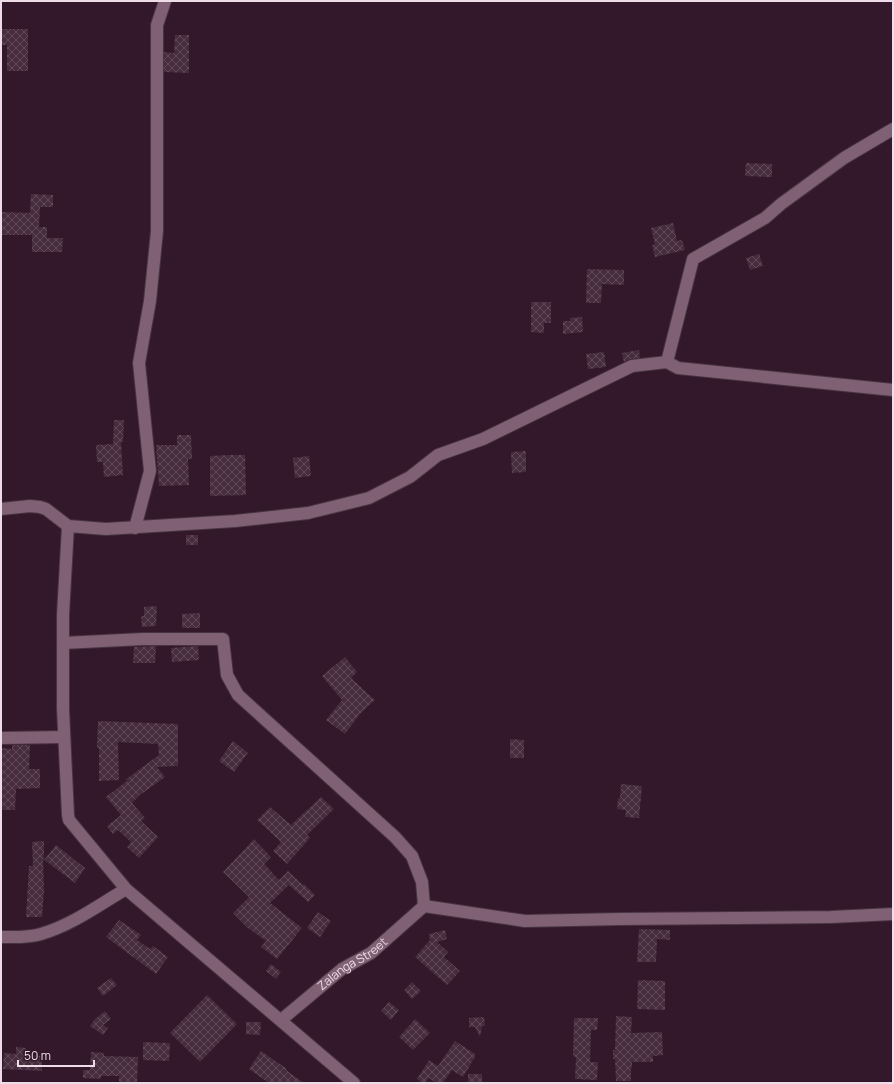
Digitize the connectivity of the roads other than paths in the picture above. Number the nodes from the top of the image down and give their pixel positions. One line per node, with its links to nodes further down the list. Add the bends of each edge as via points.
1 (165, 1): 7 (street, via 157,25 157,231 150,301 139,363 150,471)
2 (893, 129): 3 (street, via 844,158 765,218 693,259)
3 (666, 362): 4 (street, via 678,368); 7 (street, via 632,366 483,439 438,455 410,477 369,498 308,513)
4 (893, 390)
5 (1, 509): 6 (street, via 40,507)
6 (68, 526): 7 (street); 8 (street)
7 (135, 528)
8 (63, 643): 9 (street); 12 (street, via 143,638 223,639 227,675 238,695 395,837 412,856 422,882)
9 (64, 737): 10 (street); 11 (street, via 69,820)
10 (1, 738)
11 (126, 889): 14 (street, via 75,920 41,934 24,938); 15 (street)
12 (424, 906): 13 (street, via 525,921); 15 (street, Zalanga Street, via 371,953 342,969)
13 (893, 914)
14 (1, 937)
15 (281, 1020): 16 (street)
16 (354, 1083)

